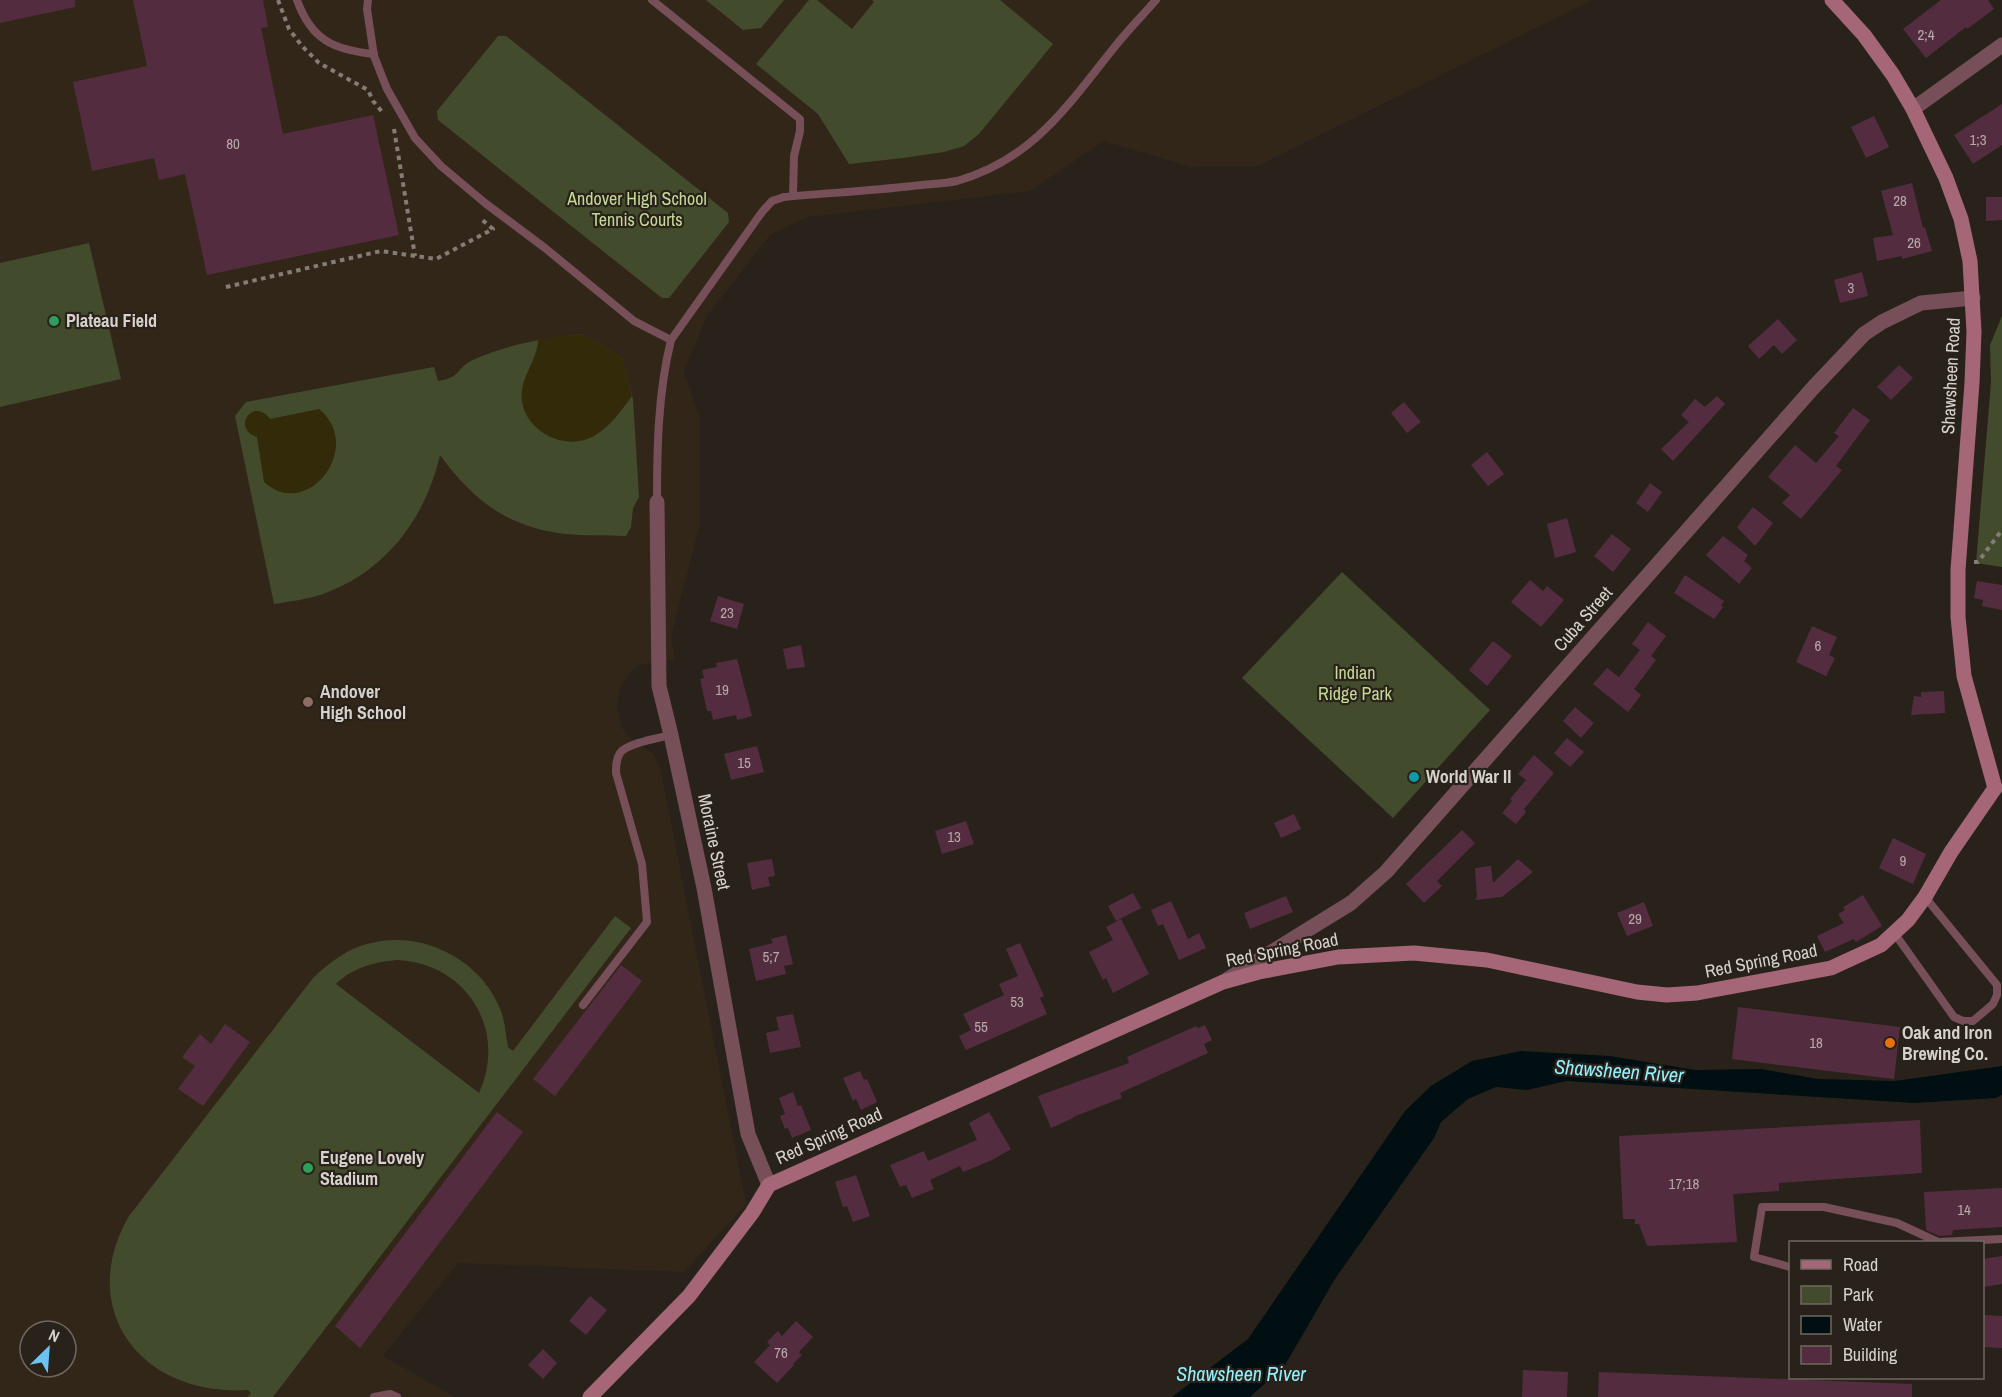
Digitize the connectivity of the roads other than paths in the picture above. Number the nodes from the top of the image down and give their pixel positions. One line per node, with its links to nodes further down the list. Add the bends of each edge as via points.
1 (297, 0): 7 (lane, via 311,28 323,39 337,48)
2 (368, 0): 7 (lane)
3 (652, 0): 9 (lane, via 800,119)
4 (1156, 0): 9 (lane, via 1058,118 1003,161 954,181)
5 (1832, 0): 8 (main road, Shawsheen Road, via 1864,34)
6 (2002, 45): 8 (street)
7 (374, 54): 11 (lane, via 387,89 415,138 441,166 634,321)
8 (1913, 109): 10 (main road, Shawsheen Road, via 1961,219)
9 (793, 196): 11 (lane, via 778,198 767,206)
10 (1973, 298): 14 (main road, Shawsheen Road, via 1958,617 1964,676); 17 (street, Cuba Street, via 1921,303 1864,334 1386,872 1351,903)
11 (671, 340): 12 (lane, via 657,430)
12 (657, 502): 13 (street, Moraine Street, via 659,686)
13 (671, 735): 18 (lane, via 626,747 616,762 642,864 647,922); 19 (street, Moraine Street, via 704,888 748,1134)
14 (1999, 789): 15 (main road, Red Spring Road, via 1951,852)
15 (1925, 897): 16 (main road, Red Spring Road); 16 (lane, via 1997,985 1993,1004 1973,1021 1962,1022 1954,1017)
16 (1895, 934): 17 (main road, Red Spring Road, via 1881,945 1831,968 1682,994 1637,992 1487,960 1414,953 1338,957)
17 (1223, 982): 19 (main road, Red Spring Road)
18 (583, 1005)
19 (770, 1185): 26 (main road, Red Spring Road, via 689,1296)
20 (2002, 1239): 22 (lane)
21 (1936, 1241): 23 (lane, via 1898,1223 1824,1207 1762,1207 1754,1257)
22 (1959, 1241)
23 (1789, 1266)
24 (374, 1397): 25 (lane)
25 (397, 1397)
26 (590, 1397)

